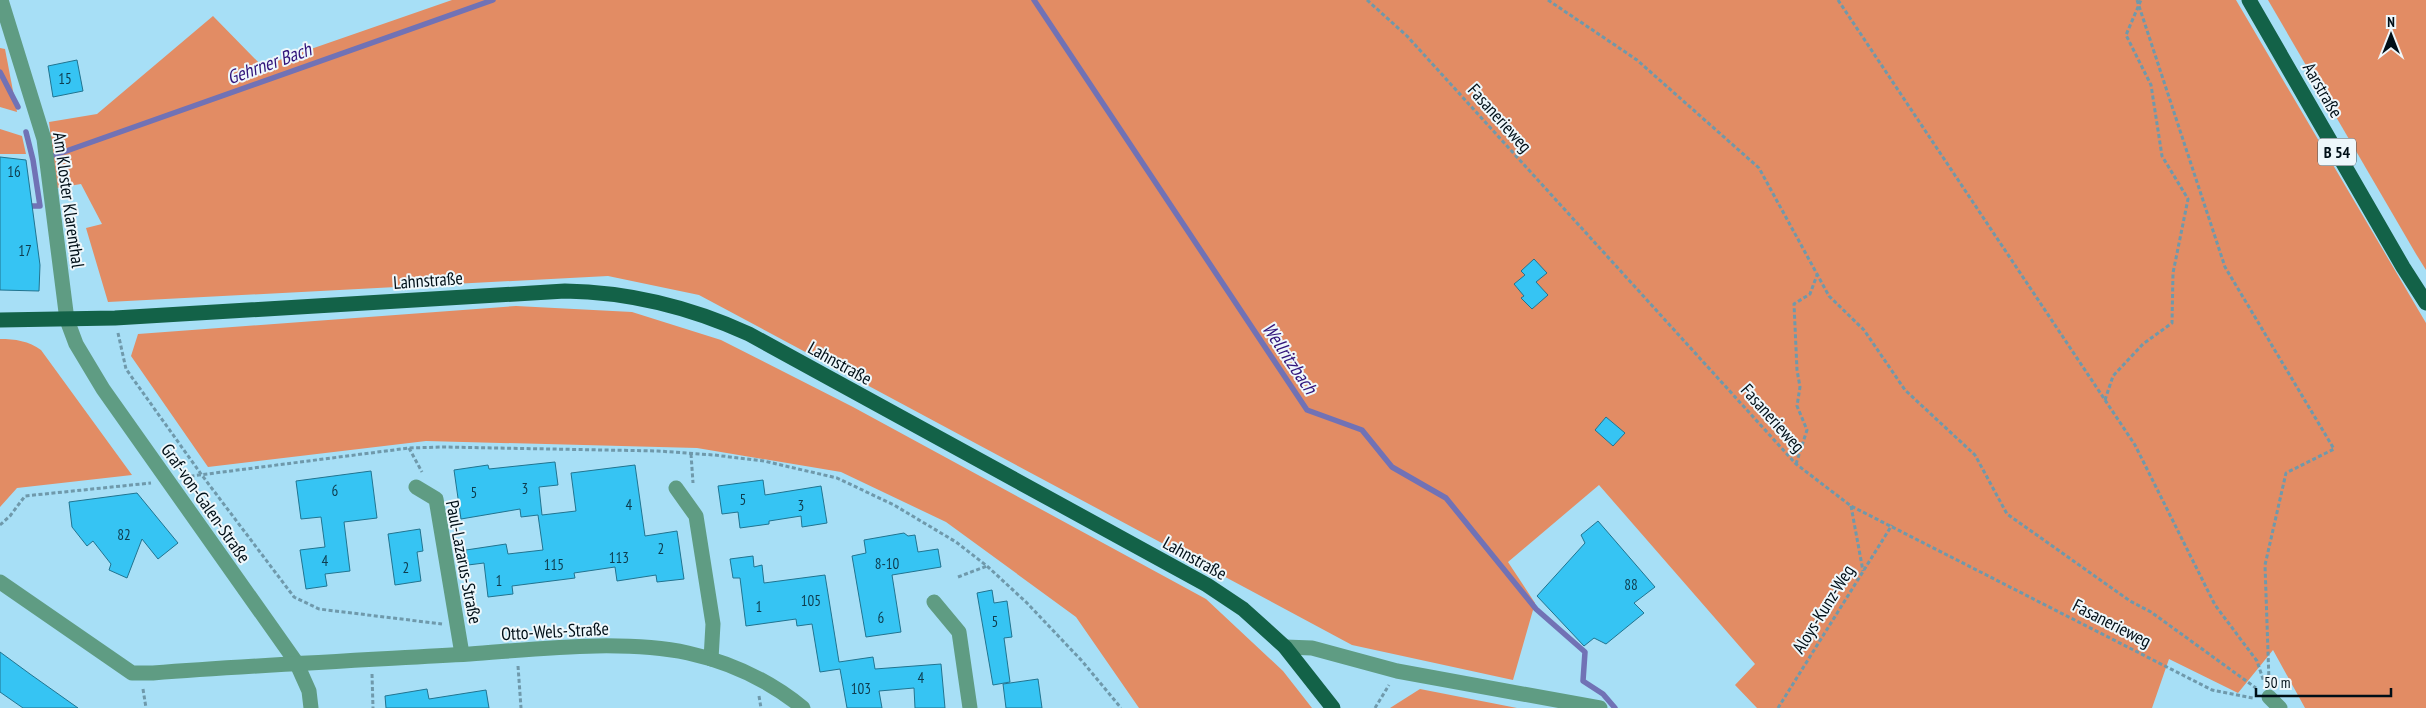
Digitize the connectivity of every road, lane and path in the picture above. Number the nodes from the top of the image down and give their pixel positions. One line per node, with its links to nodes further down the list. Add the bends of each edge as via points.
1 (1, 0): 12 (street, Am Kloster Klarenthal, via 44,139)
2 (1367, 0): 14 (path, Fasanerieweg, via 1407,36)
3 (1548, 0): 8 (path, via 1637,60 1759,168)
4 (1838, 0): 13 (path)
5 (2139, 0): 7 (path)
6 (2249, 0): 9 (main road, Aarstraße / B 54)
7 (2139, 5): 13 (path, via 2126,35 2150,85 2162,156 2188,199 2173,273 2172,323 2143,344 2113,376); 34 (path, via 2226,267 2334,449 2286,473 2265,565)
8 (1818, 275): 14 (path, via 1810,294 1794,304 1800,388 1797,406 1807,430); 34 (path, via 1829,296 1864,330 1905,390 1975,455 2007,514)
9 (2426, 302)
10 (115, 318): 12 (main road, Lahnstraße); 26 (path, via 126,369 200,474 294,597 319,608); 27 (main road, Lahnstraße, via 565,291 630,296 676,306 749,334 1207,585 1243,609)
11 (0, 320): 12 (main road, Lahnstraße)
12 (67, 320): 32 (street, Graf-von-Galen-Straße, via 76,344 104,389)
13 (2105, 400): 34 (path, via 2135,445 2215,605 2258,661)
14 (1796, 464): 18 (path, Fasanerieweg)
15 (136, 485): 19 (path, via 25,496)
16 (416, 487): 26 (street, Paul-Lazarus-Straße, via 436,499)
17 (676, 488): 31 (street, via 696,516 713,624)
18 (1851, 506): 20 (path, Fasanerieweg); 22 (path)
19 (0, 525)
20 (1892, 525): 22 (path, Aloys-Kunz-Weg); 34 (path, Fasanerieweg, via 2212,690 2246,698)
21 (986, 566): 23 (path)
22 (1863, 572): 43 (path, Aloys-Kunz-Weg)
23 (958, 577)
24 (0, 582): 32 (street, Otto-Wels-Straße, via 132,673)
25 (934, 602): 39 (street, via 959,632)
26 (458, 626): 29 (street, Paul-Lazarus-Straße)
27 (1285, 647): 33 (street, via 1322,650); 40 (main road, Lahnstraße)
28 (518, 651): 29 (street, Otto-Wels-Straße); 31 (street, Otto-Wels-Straße, via 643,647); 37 (path)
29 (462, 654): 30 (street, Otto-Wels-Straße)
30 (373, 658): 32 (street, Otto-Wels-Straße); 36 (path)
31 (711, 659): 38 (street, Otto-Wels-Straße, via 756,678)
32 (296, 662): 35 (street, Graf-von-Galen-Straße, via 309,691)
33 (1397, 671): 41 (path); 42 (street)
34 (2269, 697): 44 (street)
35 (311, 708)
36 (373, 708)
37 (521, 708)
38 (803, 708)
39 (970, 708)
40 (1333, 708)
41 (1375, 708)
42 (1600, 708)
43 (1778, 708)
44 (2280, 708)

